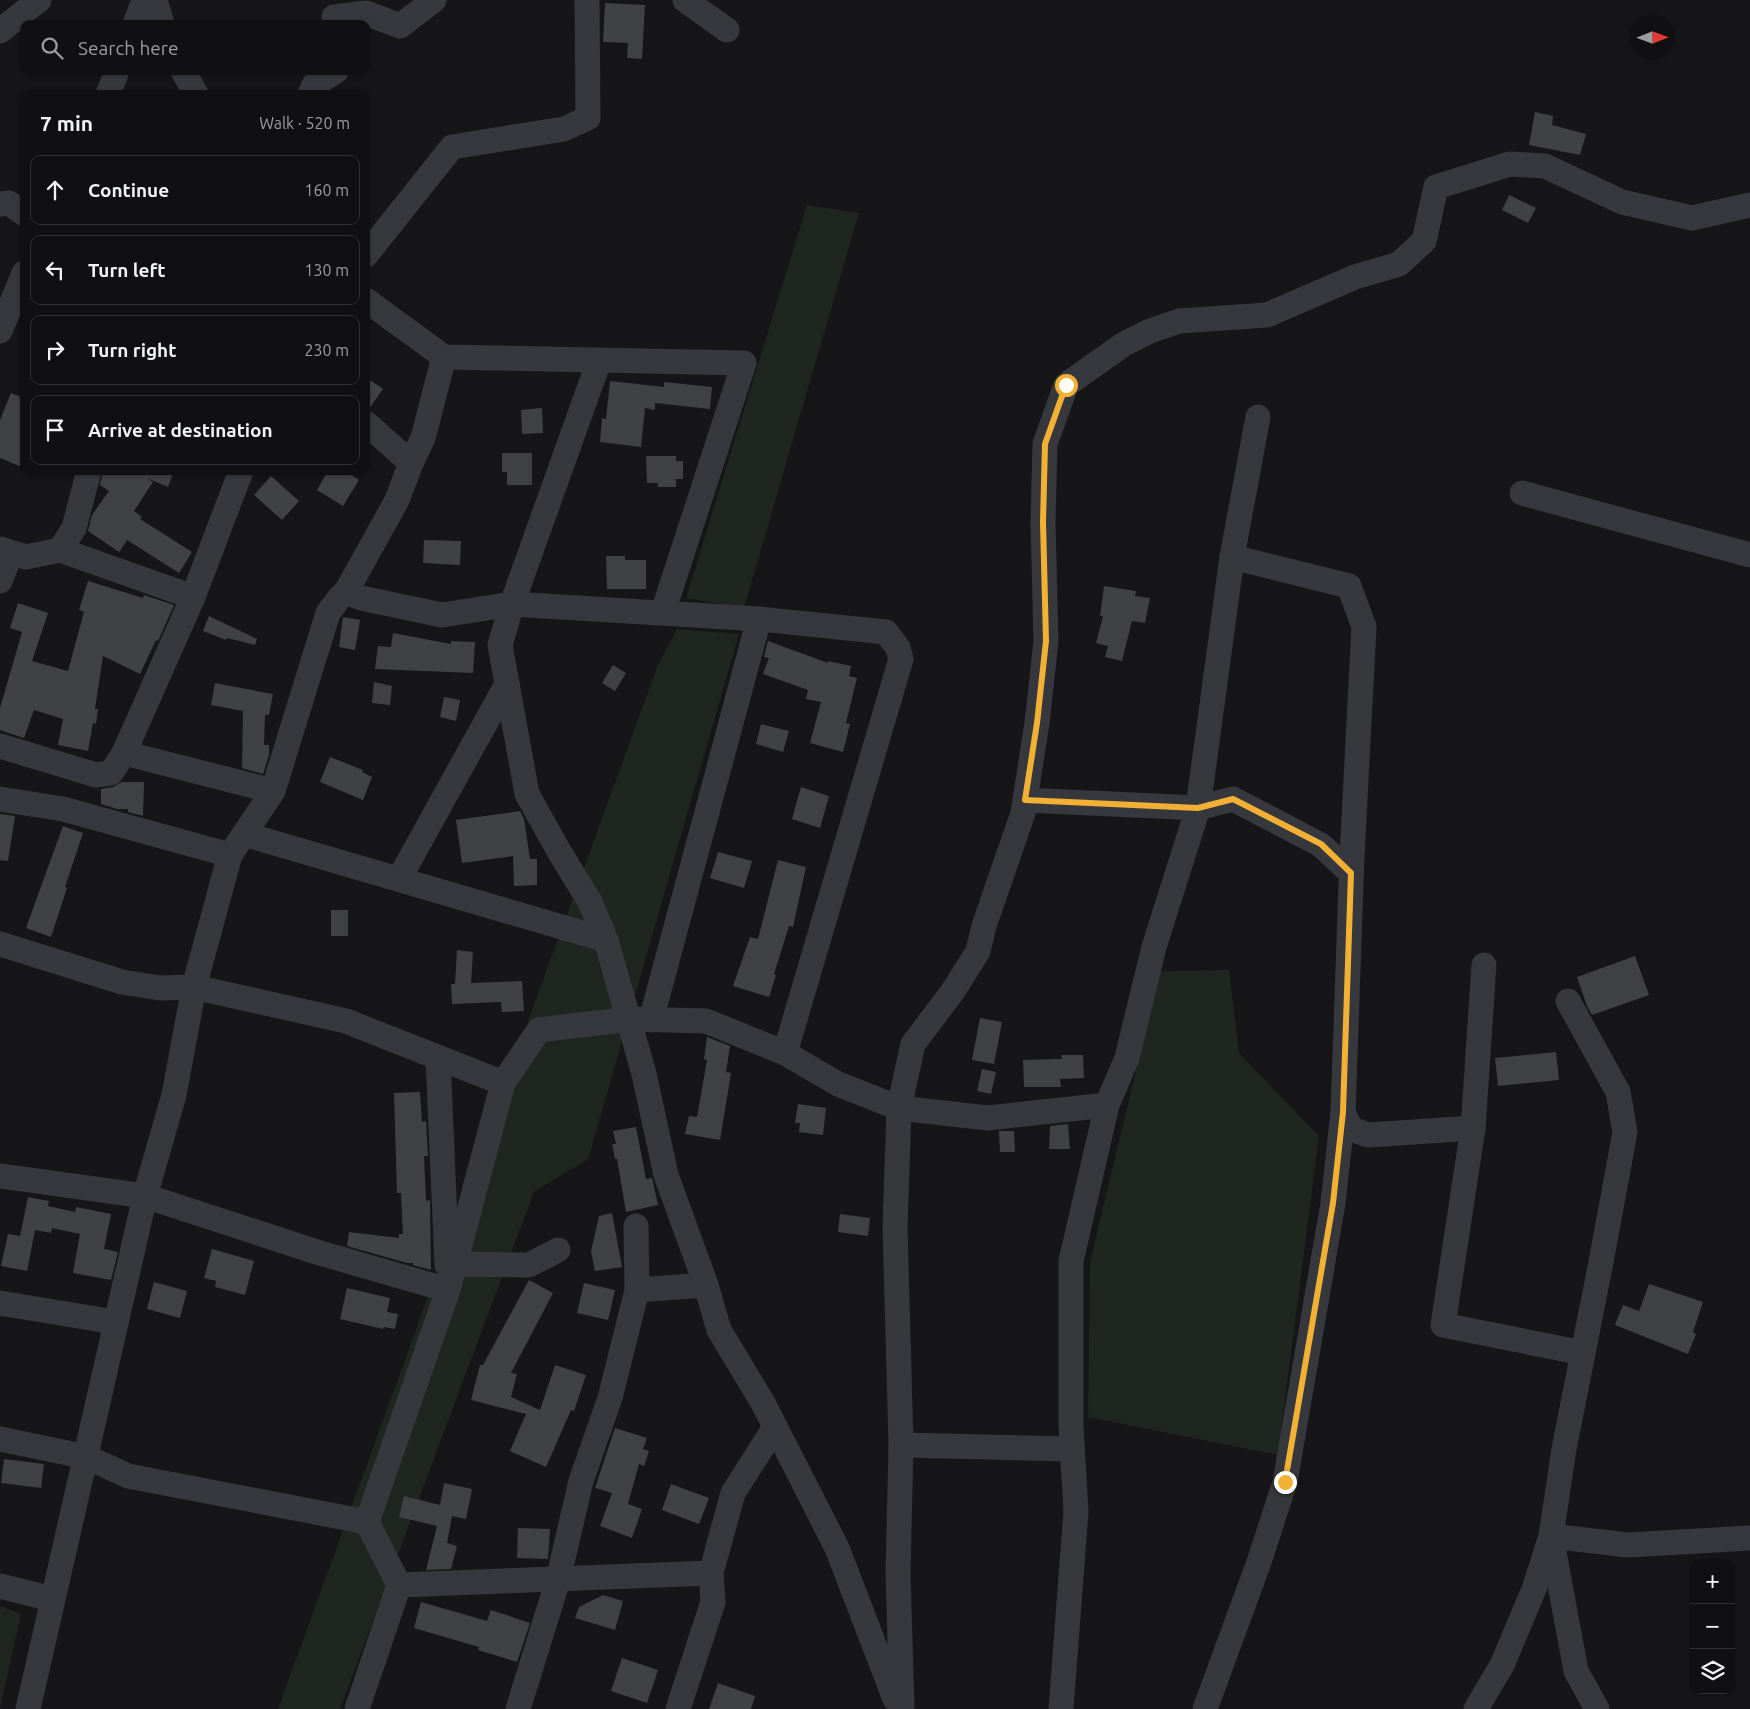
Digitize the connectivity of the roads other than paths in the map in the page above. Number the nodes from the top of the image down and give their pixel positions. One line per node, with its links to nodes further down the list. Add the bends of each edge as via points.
1 (39, 0): 11 (street)
2 (144, 0): 8 (street)
3 (155, 0): 9 (street)
4 (434, 0): 7 (street, via 400,26 366,13)
5 (587, 0): 19 (street, via 588,118 564,128 452,147)
6 (686, 0): 10 (street)
7 (334, 14)
8 (136, 20)
9 (161, 20)
10 (727, 30)
11 (0, 31)
12 (115, 75): 15 (street)
13 (185, 75): 16 (street)
14 (330, 75): 17 (street)
15 (109, 90)
16 (194, 90)
17 (312, 90)
18 (1750, 206): 46 (street, via 1692,218 1622,202 1545,166 1510,164 1436,187 1424,241 1399,264 1355,277 1268,315 1179,321 1150,331 1124,344 1066,385 1045,444 1046,641)
19 (370, 250)
20 (20, 283): 22 (street)
21 (370, 303): 23 (street)
22 (0, 331)
23 (444, 357): 24 (street); 27 (street, via 423,438)
24 (599, 361): 38 (street); 39 (street, via 744,363)
25 (1258, 417): 34 (street)
26 (370, 427): 27 (street)
27 (411, 463): 36 (street, via 397,500)
28 (88, 475): 31 (street, via 74,528)
29 (240, 475): 37 (street)
30 (1522, 493): 33 (street)
31 (60, 550): 32 (street, via 26,557); 37 (street)
32 (6, 551): 35 (street)
33 (1750, 556)
34 (1232, 557): 47 (street); 50 (street, via 1349,586 1364,627)
35 (0, 581)
36 (346, 592): 38 (street, via 360,598 442,615); 44 (street, via 328,613)
37 (194, 597): 43 (street)
38 (512, 604): 39 (street); 41 (street, via 500,645)
39 (664, 612): 40 (street)
40 (759, 618): 57 (street); 58 (street, via 886,632 898,648 901,659)
41 (507, 684): 51 (street); 52 (street, via 527,794 590,902)
42 (0, 746): 43 (street, via 96,775 111,774)
43 (124, 753): 44 (street)
44 (273, 791): 48 (street)
45 (0, 799): 49 (street, via 63,809)
46 (1025, 800): 47 (street); 62 (street, via 978,951 913,1044)
47 (1198, 808): 50 (street, via 1233,799 1321,844); 61 (street, via 1154,947 1127,1058)
48 (244, 834): 49 (street); 51 (street)
49 (230, 855): 55 (street)
50 (1351, 873): 63 (street)
51 (399, 879): 52 (street)
52 (606, 940): 57 (street)
53 (0, 944): 55 (street, via 122,982 160,988)
54 (1484, 965): 64 (street)
55 (194, 987): 59 (street, via 346,1021); 66 (street, via 174,1095)
56 (1568, 1000): 75 (street, via 1618,1092 1624,1132)
57 (640, 1019): 58 (street, via 706,1021); 60 (street, via 539,1030); 70 (street, via 644,1074 666,1175)
58 (785, 1053): 62 (street, via 838,1084)
59 (438, 1058): 60 (street); 71 (street)
60 (504, 1083): 69 (street)
61 (1107, 1105): 62 (street, via 988,1118); 79 (street, via 1071,1261)
62 (899, 1108): 78 (street, via 894,1227)
63 (1343, 1112): 64 (street, via 1351,1129 1368,1135); 95 (street, via 1333,1203 1285,1482)
64 (1473, 1128): 75 (street, via 1443,1325)
65 (0, 1176): 66 (street)
66 (145, 1196): 71 (street, via 320,1253); 74 (street)
67 (636, 1226): 72 (street)
68 (558, 1250): 69 (street, via 529,1265)
69 (454, 1264): 71 (street)
70 (706, 1285): 72 (street); 76 (street, via 719,1330)
71 (448, 1290): 81 (street)
72 (637, 1290): 85 (street, via 610,1398 581,1481)
73 (0, 1303): 74 (street)
74 (115, 1322): 80 (street)
75 (1583, 1353): 82 (street)
76 (775, 1427): 84 (street, via 733,1493); 93 (street, via 837,1548)
77 (0, 1439): 80 (street)
78 (901, 1445): 79 (street); 93 (street, via 898,1573)
79 (1072, 1449): 94 (street, via 1076,1511)
80 (87, 1456): 81 (street, via 128,1476); 88 (street)
81 (367, 1522): 86 (street)
82 (1551, 1536): 83 (street, via 1628,1545); 96 (street, via 1534,1589 1502,1665); 97 (street, via 1576,1671)
83 (1750, 1538)
84 (710, 1573): 85 (street); 92 (street, via 713,1602)
85 (558, 1580): 86 (street); 91 (street)
86 (399, 1584): 90 (street)
87 (0, 1586): 88 (street)
88 (52, 1599): 89 (street)
89 (28, 1709)
90 (357, 1709)
91 (518, 1709)
92 (678, 1709)
93 (900, 1709)
94 (1061, 1709)
95 (1205, 1709)
96 (1476, 1709)
97 (1597, 1709)

